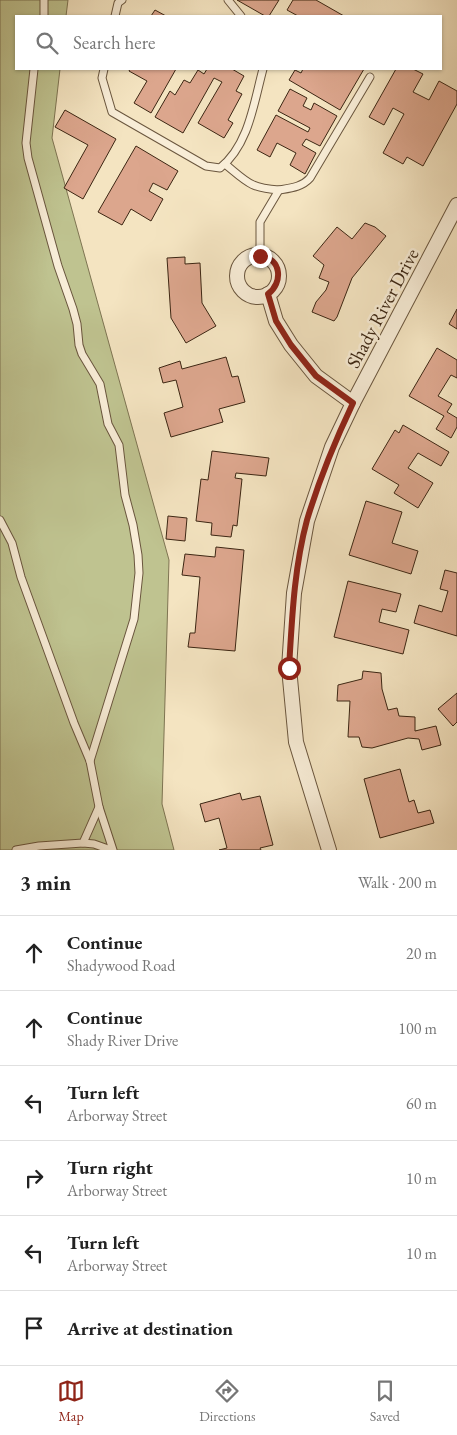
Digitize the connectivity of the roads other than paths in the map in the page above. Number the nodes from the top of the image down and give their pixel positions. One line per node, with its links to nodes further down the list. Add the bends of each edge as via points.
1 (44, 0): 4 (lane)
2 (122, 0): 5 (lane)
3 (228, 0): 6 (lane)
4 (44, 15)
5 (115, 15)
6 (240, 15)
7 (34, 70): 18 (lane, via 26,142 28,158 75,316 79,345 100,384 108,424 119,445 125,495 138,555 134,619)
8 (104, 70): 11 (lane, via 102,78 112,112 206,166 220,168)
9 (263, 70): 11 (lane, via 246,132)
10 (370, 77): 12 (lane, via 310,178 304,184)
11 (225, 164): 12 (lane, via 250,184)
12 (280, 190): 14 (lane, via 260,222)
13 (455, 214): 16 (street, Shady River Drive)
14 (260, 256): 15 (street, via 270,259 278,270 277,284); 15 (street, via 244,260 237,279 248,295)
15 (268, 294): 16 (street, via 276,321 291,345 316,376)
16 (353, 403): 23 (street, Shady River Drive, via 332,448 307,521 294,593 289,668 296,742)
17 (0, 520): 18 (lane, via 12,543 21,577)
18 (90, 760): 19 (lane)
19 (99, 807): 20 (lane); 22 (lane)
20 (83, 843): 21 (lane); 22 (lane)
21 (16, 850)
22 (112, 850)
23 (329, 850)

